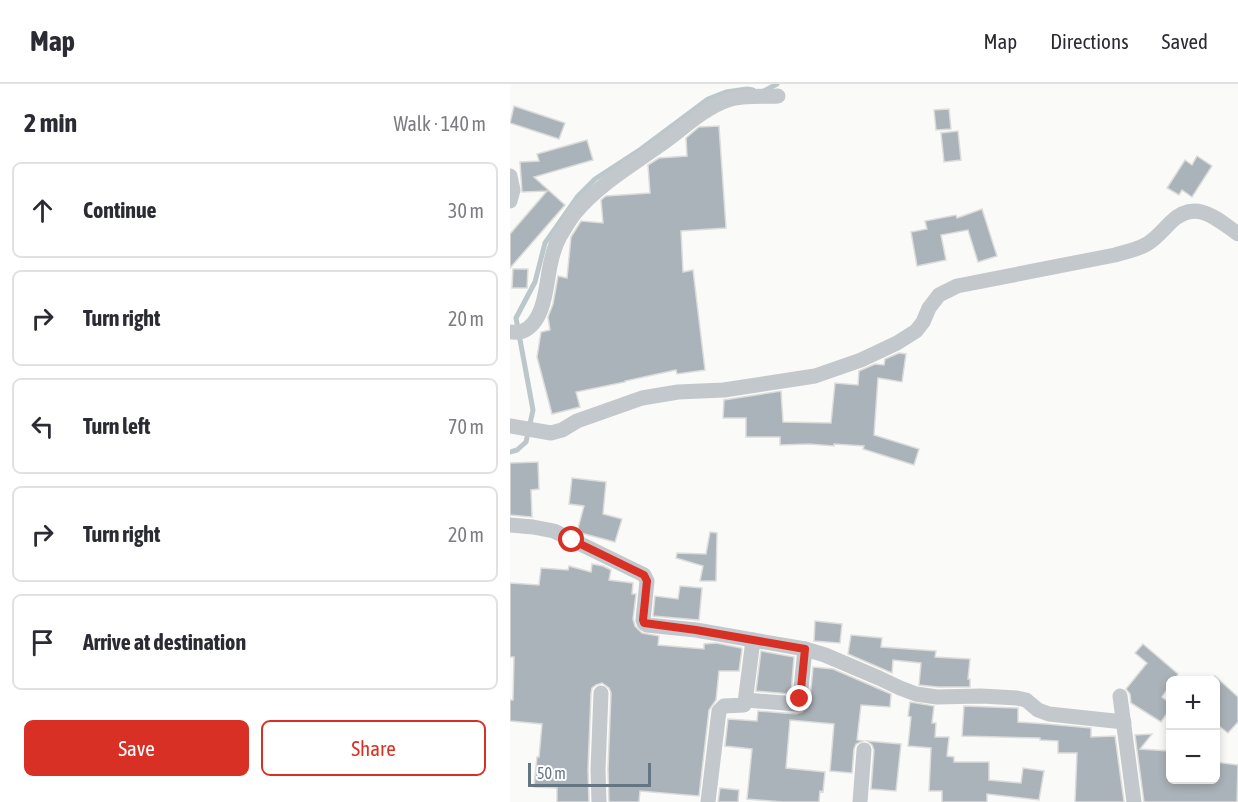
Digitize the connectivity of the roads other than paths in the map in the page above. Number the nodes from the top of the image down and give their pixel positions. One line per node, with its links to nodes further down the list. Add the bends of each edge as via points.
1 (778, 96): 5 (street, via 730,100 706,111 600,189 574,214 556,244 538,317 531,326)
2 (510, 176): 3 (street)
3 (510, 201)
4 (1238, 234): 6 (street, via 1202,211 1185,212 1148,244 1134,250 957,286 939,294 916,331 861,360 814,376 642,398 550,433)
5 (516, 332)
6 (514, 427)
7 (510, 525): 8 (street, via 554,531 644,575 644,623)
8 (753, 640): 9 (street); 12 (street)
9 (805, 649): 12 (street, via 797,704); 13 (street, via 916,694 1017,698 1048,714)
10 (601, 693): 15 (street)
11 (1120, 696): 13 (street)
12 (746, 700): 16 (street, via 744,705 724,706 719,711)
13 (1124, 722): 18 (street)
14 (864, 750): 17 (street)
15 (599, 802)
16 (708, 802)
17 (860, 802)
18 (1134, 802)

